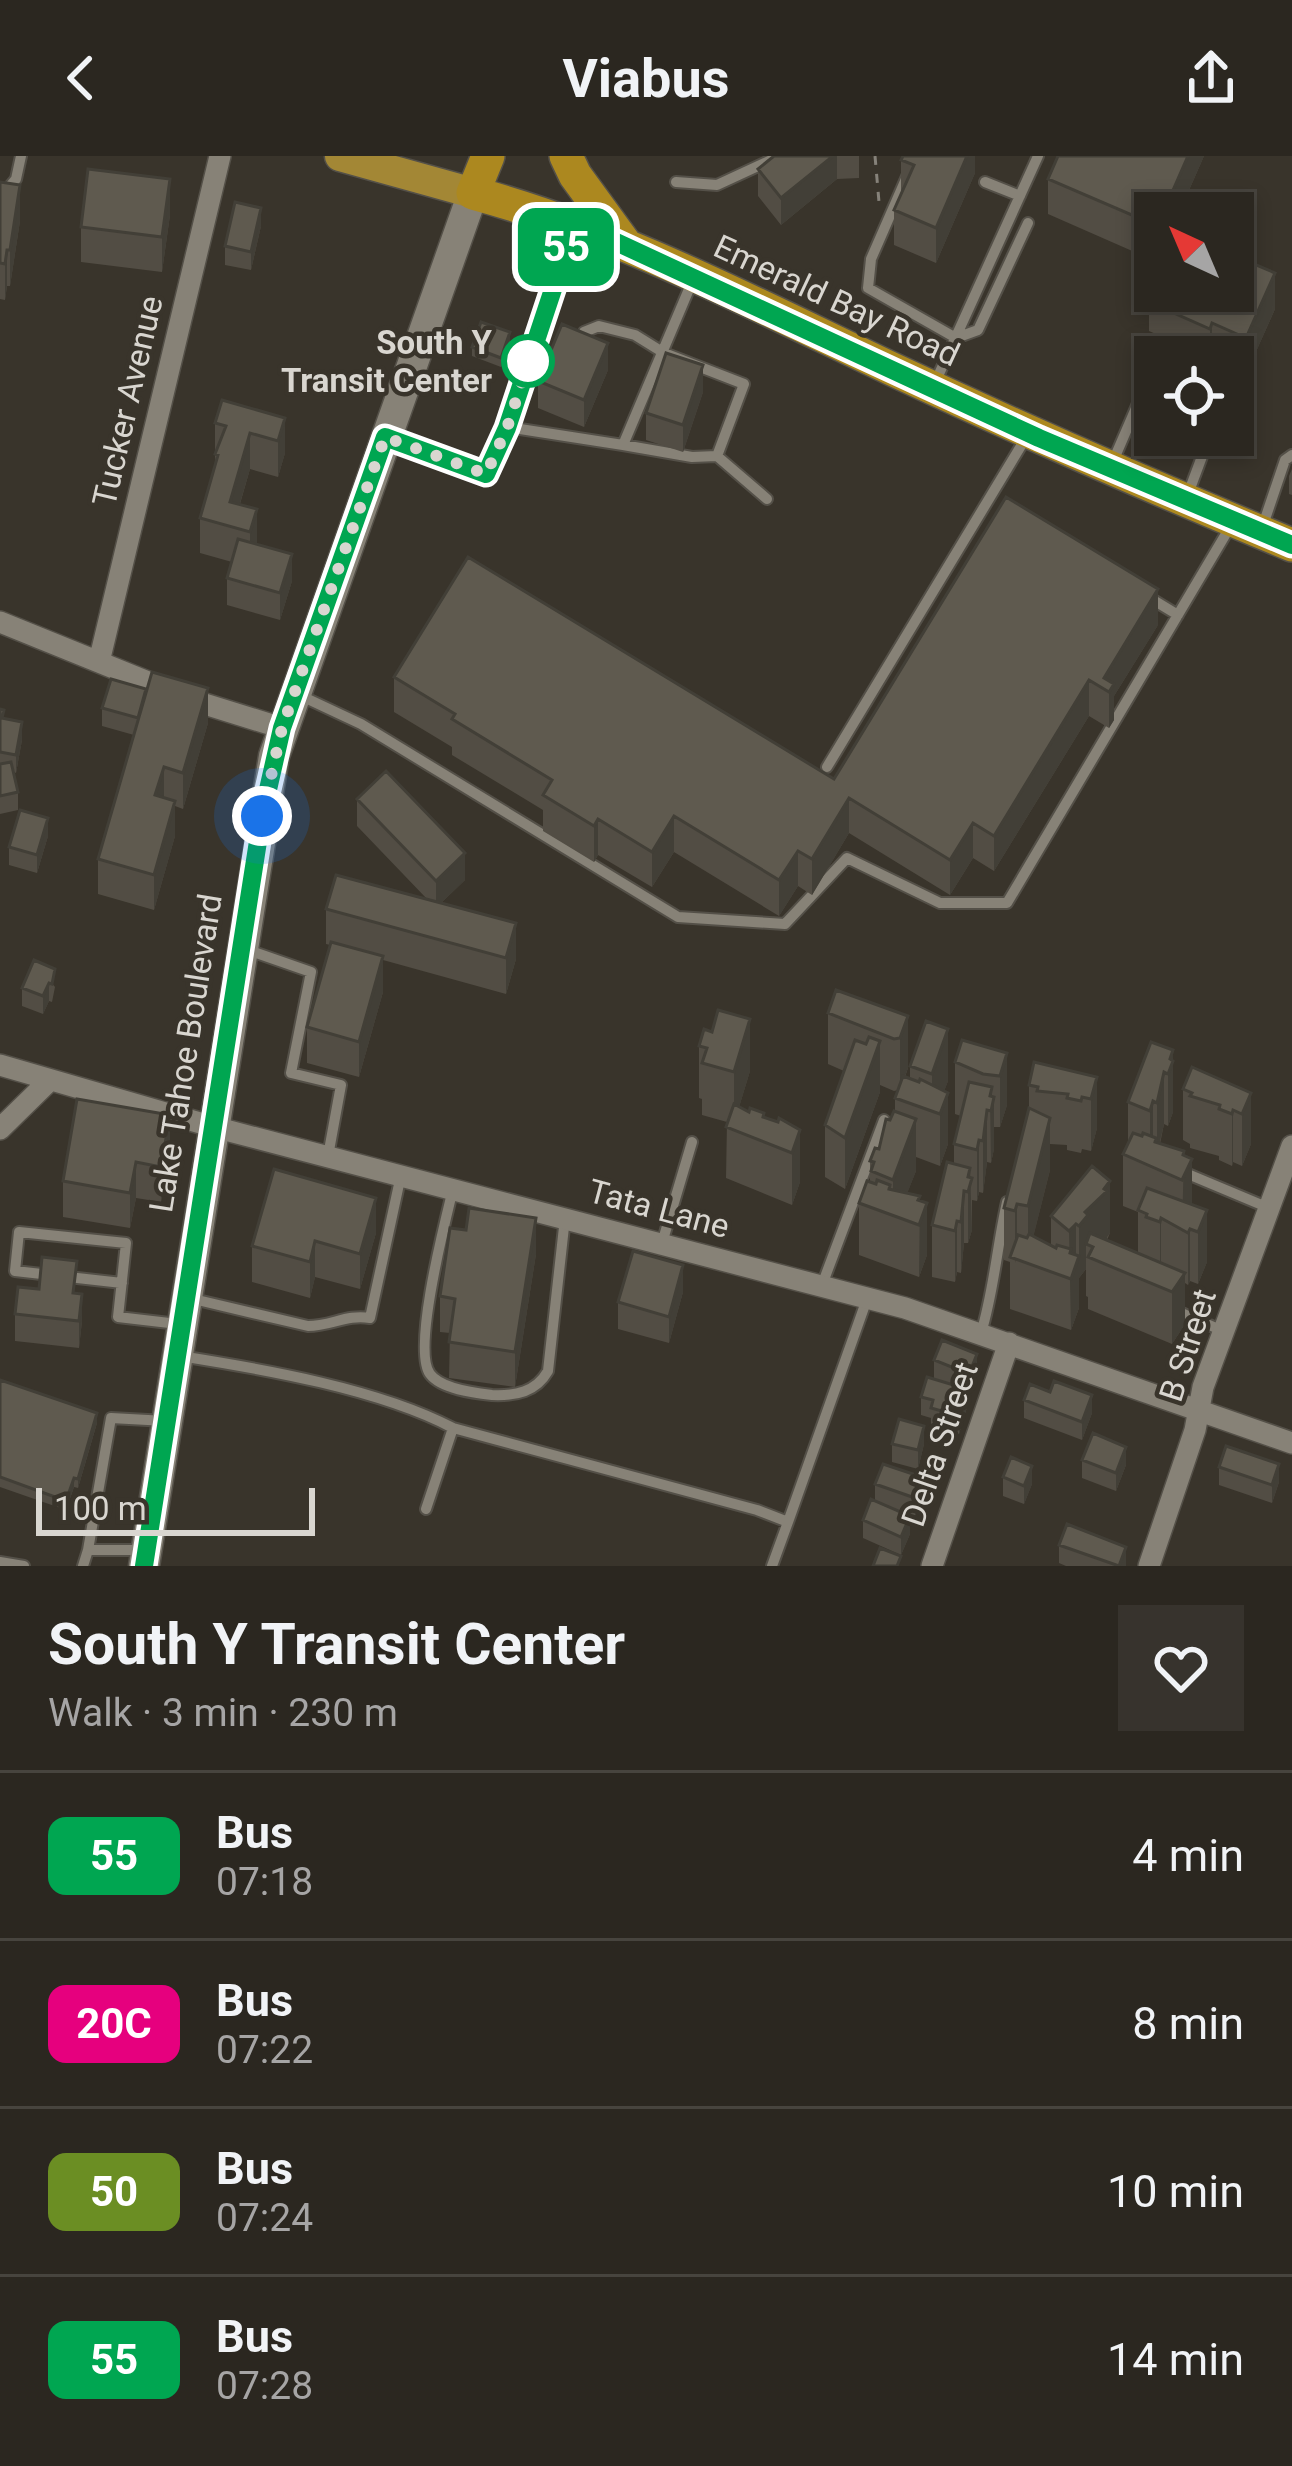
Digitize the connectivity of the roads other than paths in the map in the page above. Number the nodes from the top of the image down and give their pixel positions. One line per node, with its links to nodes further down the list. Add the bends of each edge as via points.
1 (21, 156): 11 (lane, via 16,179)
2 (220, 156): 41 (street, Tucker Avenue)
3 (340, 156): 12 (main road, Emerald Bay Road)
4 (488, 156): 12 (highway, Lake Tahoe Boulevard)
5 (566, 156): 16 (highway)
6 (780, 156): 9 (lane, via 717,185)
7 (916, 156): 18 (lane, via 871,259 868,288)
8 (1038, 156): 13 (lane)
9 (676, 182)
10 (985, 182): 13 (lane)
11 (0, 192)
12 (473, 193): 14 (highway, Emerald Bay Road); 27 (main road, Lake Tahoe Boulevard)
13 (1019, 196): 18 (lane)
14 (575, 223): 16 (highway, Emerald Bay Road); 24 (lane)
15 (1028, 223): 18 (lane, via 979,330)
16 (627, 247): 17 (highway, Emerald Bay Road)
17 (694, 276): 19 (lane); 21 (highway, Emerald Bay Road)
18 (956, 338): 21 (lane)
19 (664, 353): 20 (lane, via 599,326 584,332); 28 (lane); 30 (lane, via 744,384)
20 (574, 356)
21 (933, 388): 25 (highway, Emerald Bay Road)
22 (1134, 412): 32 (lane)
23 (553, 415): 26 (lane)
24 (507, 428): 26 (lane); 27 (lane, via 486,474)
25 (1029, 433): 32 (highway, Emerald Bay Road); 33 (lane)
26 (547, 434): 28 (lane)
27 (385, 437): 42 (main road, Lake Tahoe Boulevard)
28 (622, 446): 30 (lane)
29 (1292, 455): 37 (lane)
30 (717, 456): 34 (lane)
31 (1202, 456): 35 (lane)
32 (1109, 469): 35 (highway, Emerald Bay Road)
33 (990, 498): 36 (lane); 44 (lane)
34 (767, 499)
35 (1184, 502): 37 (highway, Emerald Bay Road)
36 (1008, 510)
37 (1262, 532): 39 (lane)
38 (1140, 591): 39 (lane)
39 (1178, 615): 42 (lane, via 1007,903 940,903 848,858 784,924 678,917 361,724)
40 (0, 622): 41 (street)
41 (99, 662): 43 (street)
42 (294, 693): 43 (main road, Lake Tahoe Boulevard)
43 (282, 728): 45 (main road, Lake Tahoe Boulevard)
44 (827, 767)
45 (242, 947): 49 (main road, Lake Tahoe Boulevard); 53 (lane, via 311,972 291,1073 341,1085)
46 (0, 1065): 47 (street, Tata Lane)
47 (50, 1080): 49 (street, Tata Lane); 50 (street)
48 (884, 1120): 62 (lane)
49 (214, 1127): 53 (street, Tata Lane); 65 (main road, Lake Tahoe Boulevard)
50 (0, 1130)
51 (692, 1142): 60 (lane)
52 (1292, 1146): 58 (street, B Street)
53 (328, 1156): 55 (street, Tata Lane)
54 (1175, 1168): 58 (lane)
55 (401, 1175): 57 (street, Tata Lane); 65 (lane, via 370,1318 323,1326)
56 (1013, 1177): 67 (lane)
57 (453, 1189): 59 (street, Tata Lane); 59 (lane, via 422,1355 431,1376 451,1387 490,1395 541,1384)
58 (1279, 1196): 66 (street, B Street)
59 (565, 1218): 60 (street, Tata Lane)
60 (662, 1243): 62 (street, Tata Lane)
61 (122, 1282): 61 (lane, via 126,1243 19,1232 15,1271); 65 (lane, via 118,1317)
62 (822, 1285): 63 (street, Tata Lane)
63 (868, 1298): 67 (street, Tata Lane); 74 (lane)
64 (1167, 1307): 66 (lane)
65 (181, 1325): 70 (main road, Lake Tahoe Boulevard); 71 (lane, via 262,1369)
66 (1223, 1331): 69 (street, B Street)
67 (981, 1333): 68 (street, Tata Lane)
68 (1009, 1342): 69 (street, Tata Lane); 81 (street, Delta Street)
69 (1198, 1409): 72 (street, Tata Lane); 82 (street, B Street)
70 (166, 1421): 75 (lane, via 110,1418); 76 (main road, Lake Tahoe Boulevard)
71 (453, 1428): 73 (lane); 74 (lane)
72 (1292, 1443)
73 (426, 1509)
74 (788, 1522): 80 (lane)
75 (88, 1550): 76 (lane); 79 (lane)
76 (145, 1558)
77 (0, 1562): 78 (lane)
78 (24, 1566)
79 (83, 1566)
80 (772, 1566)
81 (932, 1566)
82 (1149, 1566)

